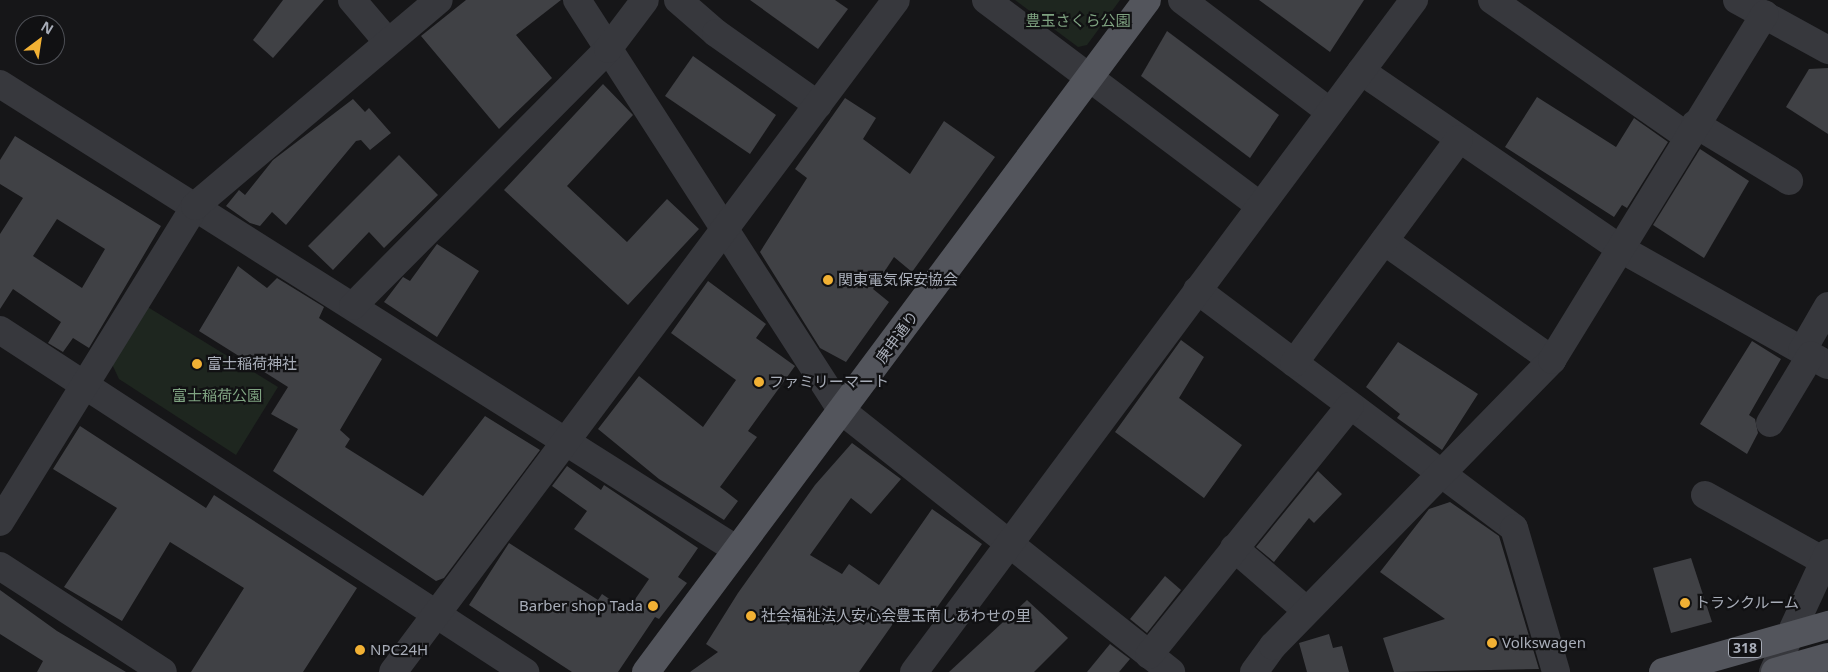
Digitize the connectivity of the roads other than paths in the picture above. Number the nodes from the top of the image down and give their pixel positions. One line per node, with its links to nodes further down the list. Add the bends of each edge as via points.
1 (352, 0): 14 (street)
2 (438, 0): 14 (street)
3 (577, 0): 15 (street)
4 (645, 0): 15 (street)
5 (678, 0): 20 (street, via 716,33)
6 (986, 0): 18 (street)
7 (1146, 0): 18 (main road, 庚申通り)
8 (1182, 0): 21 (street)
9 (1492, 0): 22 (street)
10 (1738, 0): 13 (street)
11 (888, 3): 20 (street)
12 (1406, 3): 17 (street)
13 (1765, 14): 16 (street); 22 (street)
14 (387, 41): 25 (street)
15 (608, 49): 27 (street); 31 (street)
16 (1828, 50)
17 (1361, 71): 21 (street); 23 (street)
18 (1088, 77): 26 (street); 39 (main road, 庚申通り)
19 (0, 84): 25 (street)
20 (818, 105): 27 (street)
21 (1330, 112): 26 (street)
22 (1691, 130): 24 (street); 29 (street)
23 (1458, 139): 28 (street); 29 (street)
24 (1789, 181)
25 (195, 206): 31 (street); 37 (street)
26 (1260, 206): 30 (street)
27 (724, 226): 39 (street); 41 (street)
28 (1384, 241): 35 (street); 36 (street)
29 (1621, 249): 34 (street); 35 (street)
30 (1197, 290): 36 (street); 45 (street)
31 (352, 306): 41 (street)
32 (1828, 306): 34 (street)
33 (0, 330): 37 (street)
34 (1814, 357): 40 (street)
35 (1552, 360): 42 (street)
36 (1294, 363): 38 (street)
37 (85, 384): 44 (street); 51 (street)
38 (1350, 406): 42 (street); 46 (street)
39 (842, 411): 45 (street); 47 (main road, 庚申通り)
40 (1770, 422)
41 (567, 439): 47 (street); 51 (street)
42 (1443, 475): 50 (street); 62 (street, via 1514,528)
43 (1705, 495): 48 (street)
44 (0, 522)
45 (1010, 543): 55 (street); 60 (street)
46 (1234, 548): 50 (street); 55 (street)
47 (737, 550): 59 (main road, 庚申通り)
48 (1826, 557): 53 (street)
49 (0, 566): 56 (street)
50 (1307, 611): 61 (street)
51 (436, 614): 57 (street); 58 (street)
52 (1828, 625): 53 (main road, 318)
53 (1788, 636): 63 (main road, 318); 64 (street)
54 (1828, 657): 64 (main road, 318)
55 (1155, 664)
56 (163, 672)
57 (393, 672)
58 (525, 672)
59 (646, 672)
60 (914, 672)
61 (1254, 672)
62 (1556, 672)
63 (1663, 672)
64 (1774, 672)

